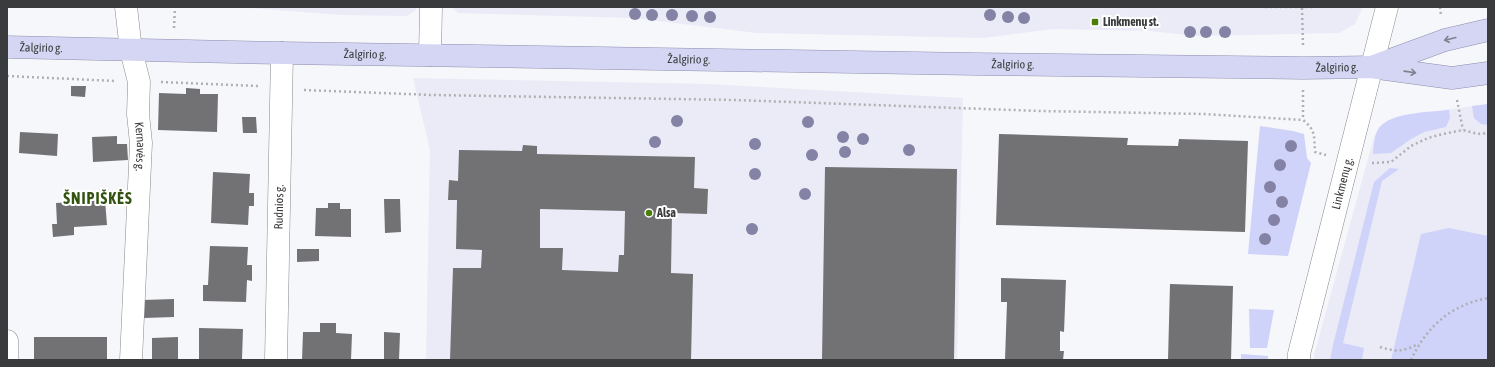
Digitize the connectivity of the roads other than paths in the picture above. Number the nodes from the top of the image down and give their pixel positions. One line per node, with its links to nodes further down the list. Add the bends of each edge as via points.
1 (126, 7): 6 (street, Kernavės g.)
2 (431, 7): 8 (street)
3 (1387, 7): 9 (street, Linkmenų g.)
4 (1488, 30): 9 (main road, Žalgirio g., one-way to 9, via 1445,40)
5 (7, 47): 6 (main road, Žalgirio g.)
6 (131, 50): 7 (main road, Žalgirio g.); 13 (street, Kernavės g., via 139,82 138,114 141,143)
7 (282, 53): 8 (main road, Žalgirio g.); 14 (street, Rudnios g.)
8 (430, 55): 9 (main road, Žalgirio g., via 975,64)
9 (1371, 67): 10 (main road, Žalgirio g., one-way to 10, via 1452,78); 15 (street, Linkmenų g.)
10 (1488, 73)
11 (7, 341): 12 (street)
12 (7, 360)
13 (131, 360)
14 (276, 360)
15 (1299, 360)

